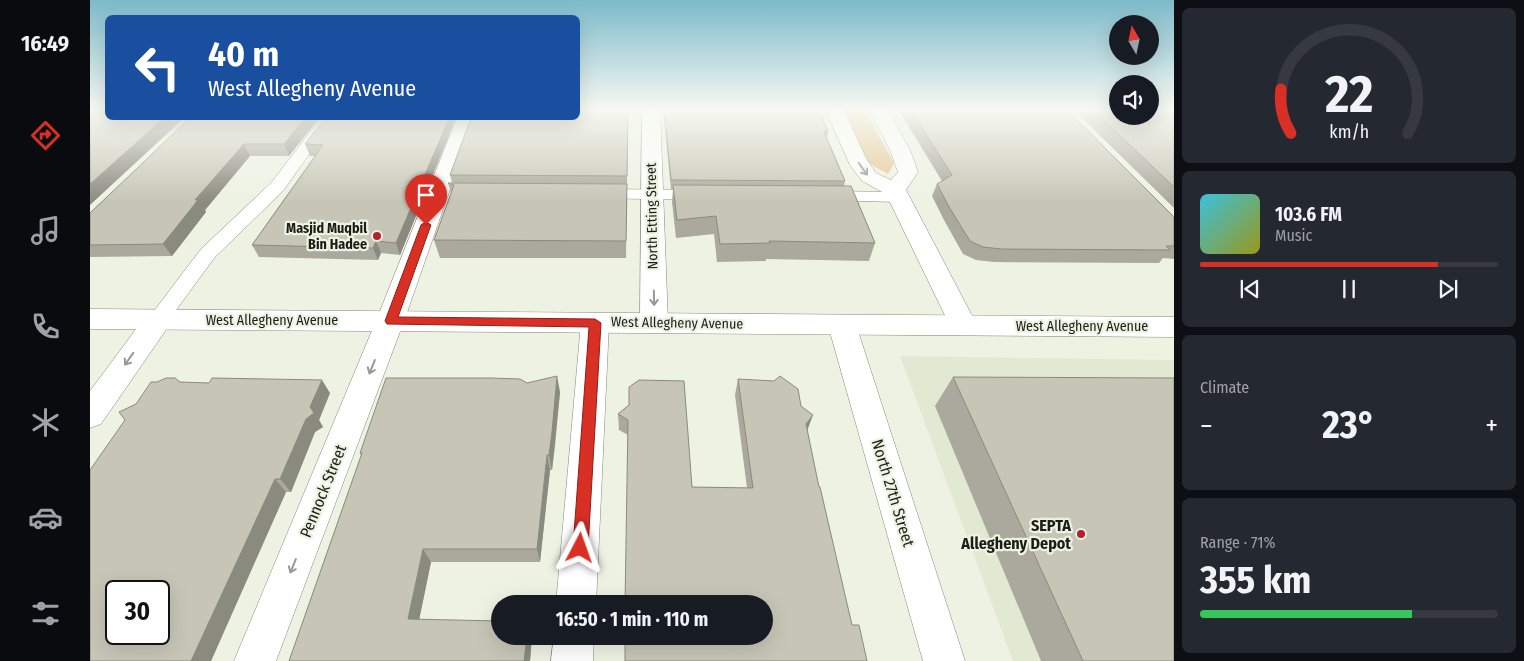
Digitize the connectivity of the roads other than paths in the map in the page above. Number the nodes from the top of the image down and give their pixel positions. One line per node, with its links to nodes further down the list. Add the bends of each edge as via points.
1 (312, 140): 12 (lane, via 277,187 208,253)
2 (461, 140): 13 (street, Pennock Street, via 448,194)
3 (651, 140): 8 (street, North Etting Street)
4 (848, 140): 6 (street, one-way to 6, via 869,177)
5 (895, 140): 6 (street, via 908,172)
6 (896, 193): 10 (lane); 17 (street)
7 (584, 194): 8 (lane)
8 (652, 194): 9 (lane); 15 (street, North Etting Street, one-way to 15)
9 (721, 195)
10 (810, 196)
11 (90, 319): 12 (street, West Allegheny Avenue)
12 (158, 320): 13 (street, West Allegheny Avenue); 19 (street, one-way to 19)
13 (390, 321): 14 (street, West Allegheny Avenue); 22 (street, Pennock Street, one-way to 22)
14 (595, 323): 15 (street, West Allegheny Avenue); 20 (street)
15 (654, 323): 16 (street, West Allegheny Avenue)
16 (842, 325): 17 (street, West Allegheny Avenue); 24 (street, North 27th Street)
17 (963, 325): 18 (street, West Allegheny Avenue)
18 (1174, 326)
19 (90, 414)
20 (577, 595)
21 (573, 645): 23 (street)
22 (256, 661)
23 (572, 661)
24 (944, 661)

